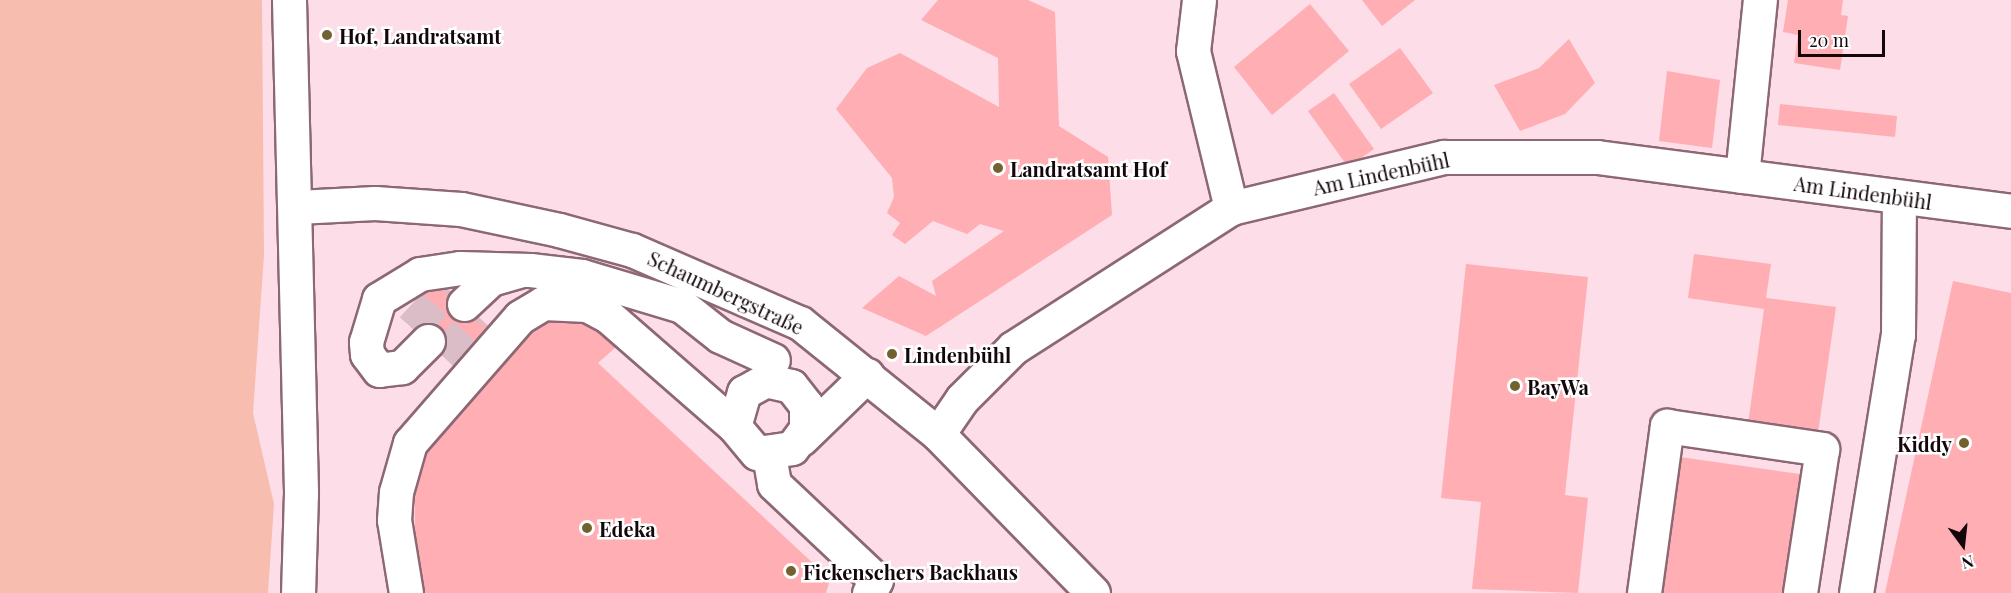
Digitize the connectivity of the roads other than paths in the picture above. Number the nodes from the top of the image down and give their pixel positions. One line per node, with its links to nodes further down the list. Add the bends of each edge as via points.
1 (289, 0): 6 (street)
2 (1199, 0): 7 (street, via 1193,51)
3 (1760, 0): 4 (street)
4 (1742, 176): 5 (street, Am Lindenbühl); 7 (street, Am Lindenbühl, via 1597,157 1444,157)
5 (1899, 197): 8 (street, Am Lindenbühl); 25 (street, via 1898,335)
6 (297, 207): 11 (street, Schaumbergstraße, via 375,203 461,209 559,230 632,250); 19 (street)
7 (1231, 208): 16 (street, Am Lindenbühl, via 1013,348 962,399)
8 (2011, 210)
9 (530, 270): 10 (street, via 491,279); 12 (street, via 438,271 390,290 371,315 367,354 379,370 402,367 405,340); 14 (street, via 631,288 682,306 720,336)
10 (464, 304)
11 (800, 323): 13 (street, Schaumbergstraße); 14 (street)
12 (428, 342)
13 (867, 375): 16 (street, Schaumbergstraße); 17 (street)
14 (757, 379): 15 (street); 17 (street, via 779,381 800,395 808,417)
15 (734, 426): 18 (street, via 747,446); 20 (street, via 608,316 564,301 543,303 520,317 410,443 396,492 394,520)
16 (938, 434): 22 (street, Schaumbergstraße)
17 (801, 439): 18 (street)
18 (769, 455): 21 (street, via 774,484 876,580)
19 (298, 593)
20 (406, 593)
21 (869, 593)
22 (1093, 593)
23 (1644, 593): 24 (street, via 1667,426 1822,449)
24 (1800, 593)
25 (1856, 593)

